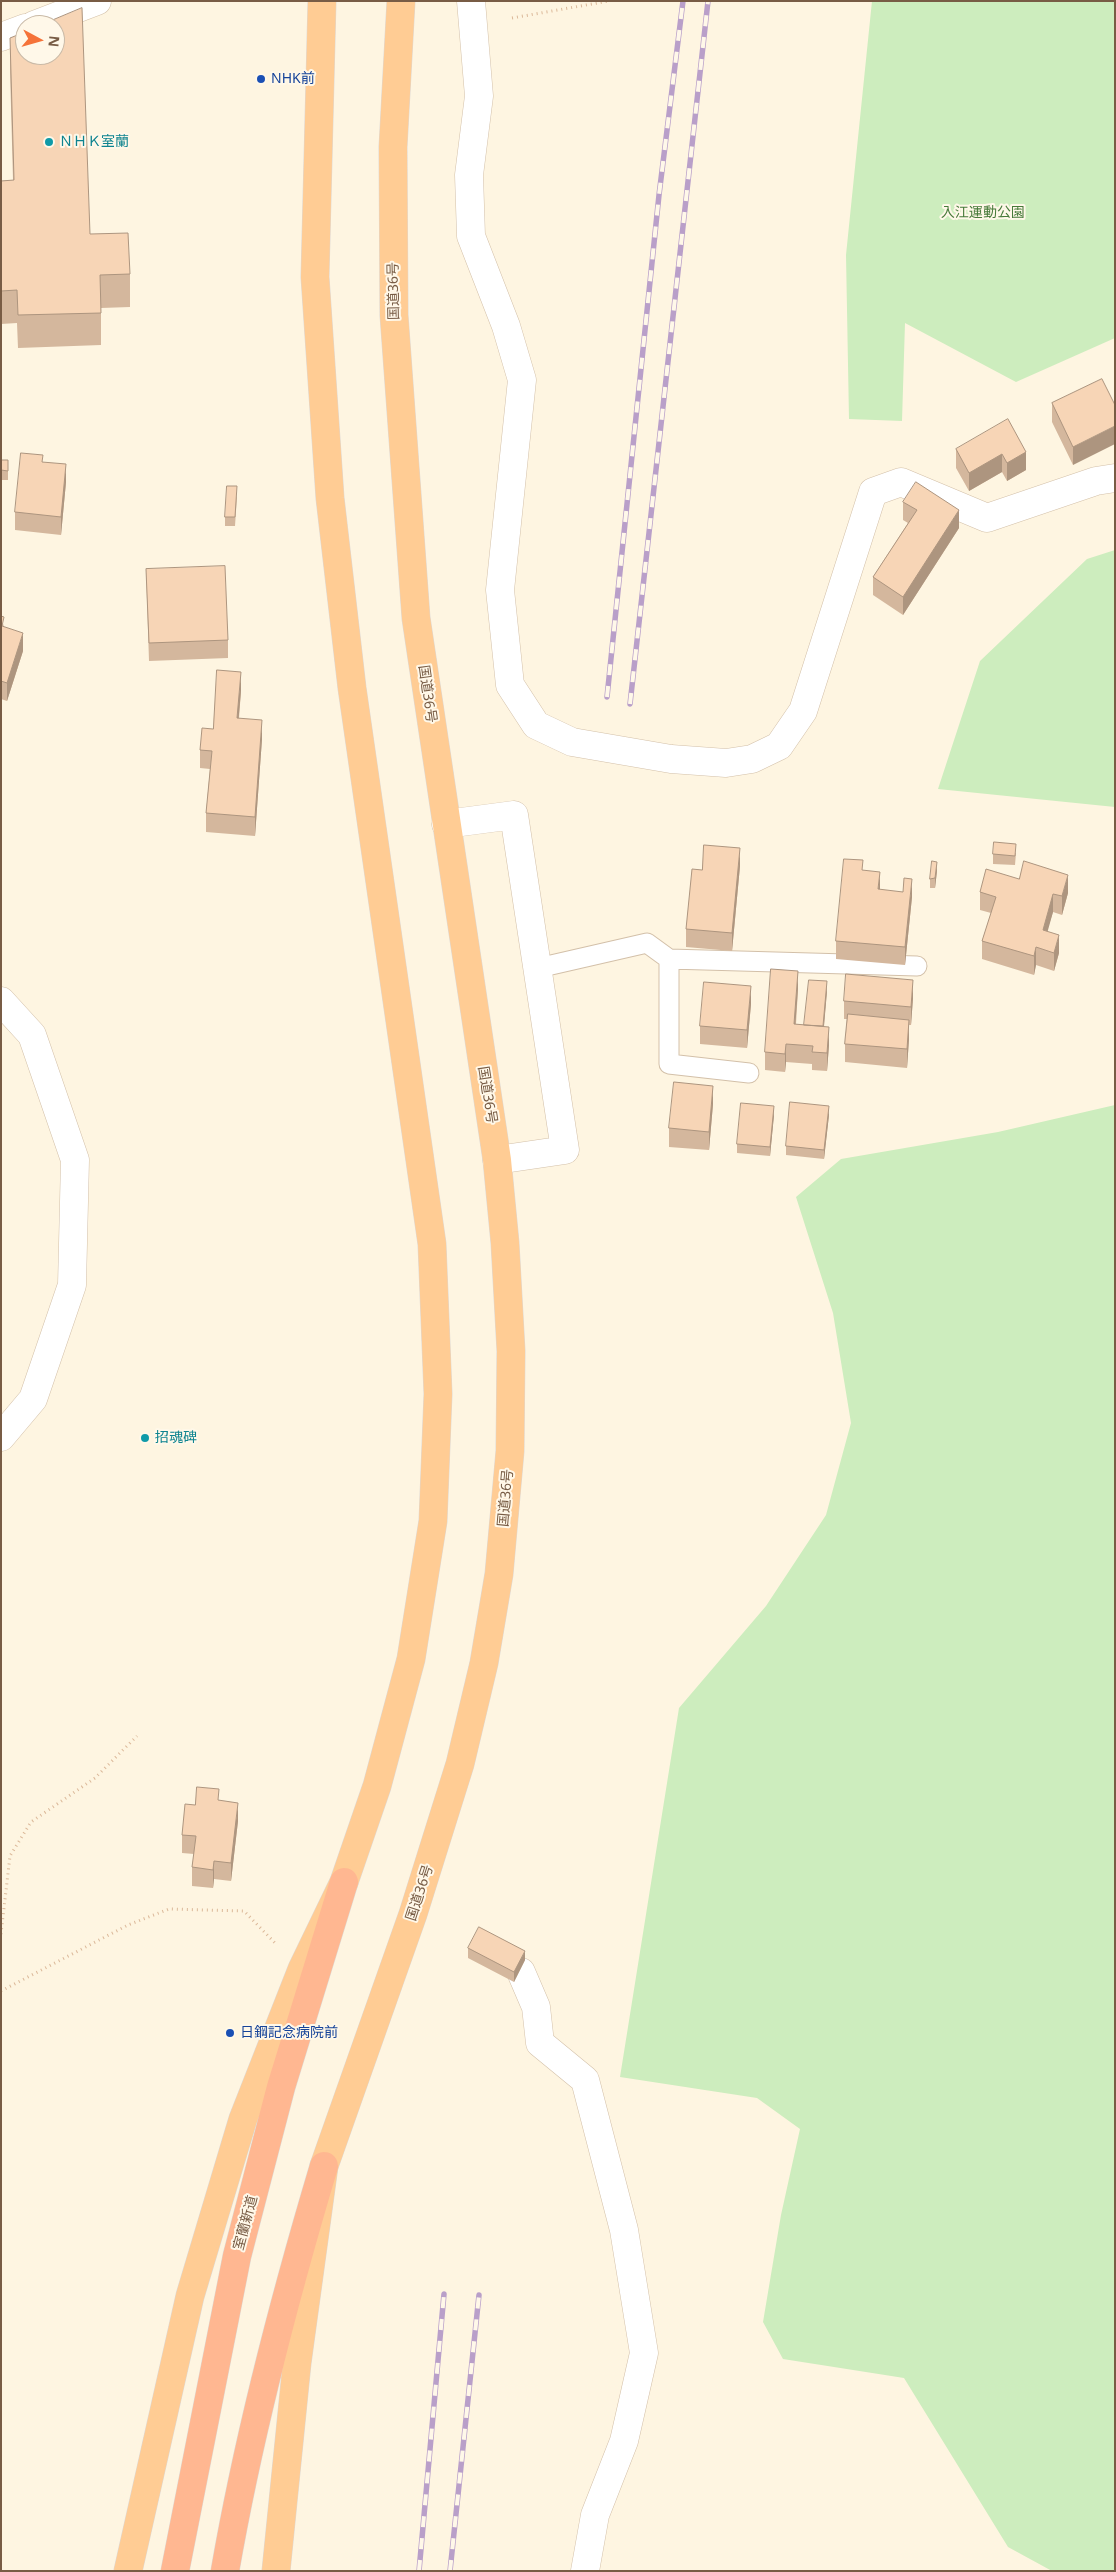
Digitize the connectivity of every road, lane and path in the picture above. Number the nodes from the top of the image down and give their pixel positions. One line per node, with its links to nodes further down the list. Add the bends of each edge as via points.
1 (97, 1): 6 (street)
2 (322, 1): 20 (highway, via 315,277 330,498 352,688 432,1244 438,1394 432,1521 411,1659 377,1786)
3 (401, 1): 11 (highway, 国道36号, via 393,147 394,315 416,618)
4 (471, 1): 10 (street, via 479,96 469,175 470,236 506,326 522,380 500,590 510,685 536,725 572,742 671,759 726,763 752,759 779,746 803,711 874,492 901,482 987,518 1096,481)
5 (609, 1): 7 (path)
6 (60, 15)
7 (512, 18)
8 (15, 32): 9 (street)
9 (1, 37)
10 (1115, 478)
11 (446, 824): 14 (street, via 514,815); 17 (highway, 国道36号)
12 (669, 959): 13 (lane); 14 (lane, via 647,943); 16 (lane, via 669,1064)
13 (917, 966)
14 (538, 968): 17 (street, via 565,1150)
15 (1, 1002): 18 (street, via 32,1035 76,1160 72,1286 33,1399)
16 (750, 1074)
17 (497, 1160): 25 (highway, 国道36号, via 511,1351 510,1451 499,1574 484,1663 460,1764 413,1914)
18 (1, 1437)
19 (137, 1736): 21 (path, via 95,1778 31,1822 10,1856)
20 (344, 1882): 22 (highway); 27 (highway, 室蘭新道, via 281,2087 238,2256)
21 (1, 1934)
22 (302, 1969): 24 (path, via 244,1911 169,1909 128,1924); 26 (highway, via 243,2118 190,2296)
23 (521, 1972): 30 (street, via 536,2007 540,2043 585,2080 624,2230 644,2353 624,2441 595,2515)
24 (1, 1991)
25 (324, 2166): 28 (highway, via 261,2392); 29 (highway, 国道36号, via 297,2363)
26 (128, 2571)
27 (175, 2571)
28 (225, 2571)
29 (276, 2571)
30 (585, 2571)

